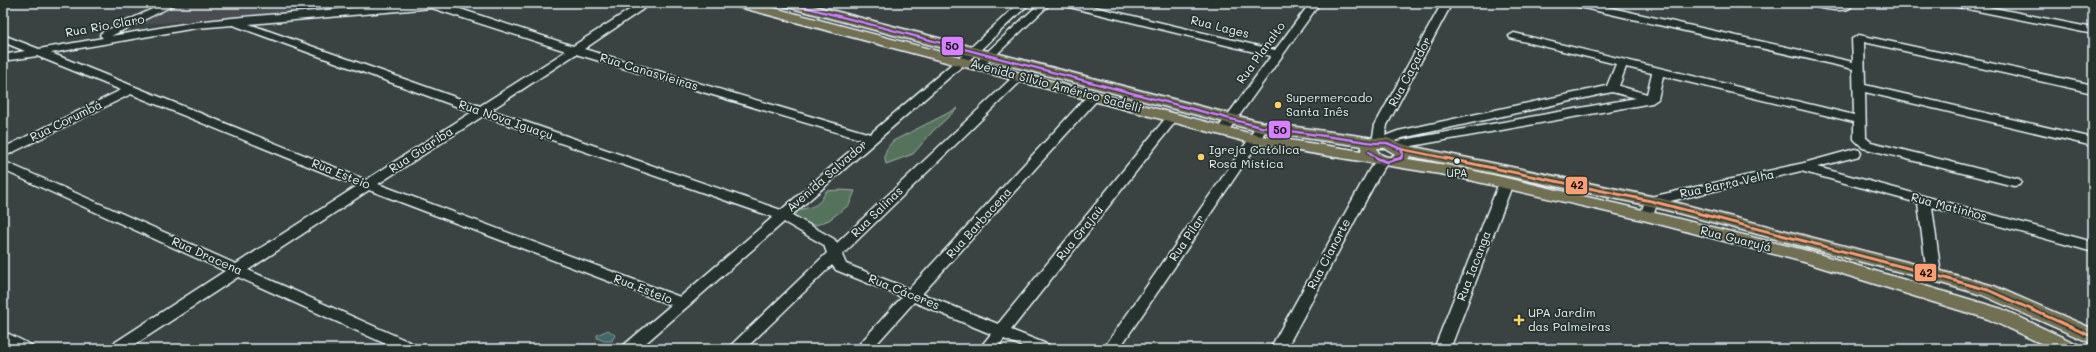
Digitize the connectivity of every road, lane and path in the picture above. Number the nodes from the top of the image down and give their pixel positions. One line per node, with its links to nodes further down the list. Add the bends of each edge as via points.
1 (173, 3): 20 (street)
2 (450, 3): 14 (street, Rua Rio Claro)
3 (647, 3): 21 (street, Rua Guariba)
4 (740, 3): 26 (main road, Avenida Silvio Américo Sadelli)
5 (789, 3): 23 (main road, Avenida Silvio Américo Sadelli)
6 (1026, 3): 23 (street, Avenida Salvador)
7 (1046, 3): 27 (street)
8 (1065, 3): 24 (street, Rua Lages)
9 (1315, 3): 24 (street, Rua Planalto)
10 (1447, 3): 45 (street, Rua Caçador, via 1381,125)
11 (1576, 3): 29 (street)
12 (1814, 3): 15 (street, via 1835,8)
13 (1952, 3): 17 (street)
14 (430, 4): 16 (street, Rua Rio Claro); 21 (street, Rua Canasvieiras)
15 (1846, 5)
16 (232, 21): 20 (street, Rua Rio Claro); 38 (street, Rua Nova Iguaçu)
17 (2093, 31)
18 (1514, 36): 28 (street)
19 (3, 38): 22 (street, Rua Esteio)
20 (89, 42): 22 (street, Rua Rio Claro)
21 (575, 50): 38 (street, Rua Guariba); 43 (street, Rua Canasvieiras)
22 (36, 52): 25 (street, Rua Rio Claro); 35 (street, Rua Esteio)
23 (972, 52): 26 (street, Avenida Salvador); 27 (main road, Avenida Silvio Américo Sadelli)
24 (1276, 54): 41 (street, Rua Planalto)
25 (3, 58)
26 (961, 61): 27 (main road, Avenida Silvio Américo Sadelli); 43 (street, Avenida Salvador)
27 (983, 61): 31 (main road, Avenida Silvio Américo Sadelli); 41 (main road, Avenida Silvio Américo Sadelli)
28 (1622, 63): 30 (street); 33 (street)
29 (1858, 67): 32 (street); 34 (street, via 1858,39 1864,38)
30 (1658, 72): 37 (street); 40 (street)
31 (1019, 77): 36 (main road, Avenida Silvio Américo Sadelli); 57 (street, Rua Salinas)
32 (1859, 87): 40 (street); 44 (street)
33 (1612, 88): 37 (street); 45 (street, via 1398,135)
34 (2093, 89)
35 (129, 90): 46 (street, Rua Corumbá); 52 (street, Rua Esteio)
36 (1094, 96): 39 (main road, Avenida Silvio Américo Sadelli); 60 (street, Rua Barbacena)
37 (1652, 99): 45 (street)
38 (481, 111): 52 (street, Rua Guariba); 55 (street, Rua Nova Iguaçu)
39 (1173, 117): 41 (main road, Avenida Silvio Américo Sadelli); 62 (street, Rua Grajaú)
40 (1860, 120): 50 (street, via 1860,140 1867,145)
41 (1226, 125): 42 (main road, Avenida Silvio Américo Sadelli)
42 (1258, 133): 45 (main road, Avenida Silvio Américo Sadelli); 73 (street, Rua Pilar)
43 (871, 138): 55 (street, Avenida Salvador)
44 (2093, 142)
45 (1385, 150): 51 (main road, Rua Guarujá, via 1452,171); 54 (main road, Rua Guarujá); 74 (street, Rua Cianorte)
46 (3, 153)
47 (1855, 153): 49 (street, Rua Barra Velha)
48 (3, 166): 58 (street, Rua Dracena)
49 (1804, 168): 53 (street, Rua Matinhos); 54 (street, Rua Barra Velha, via 1709,187)
50 (2014, 182)
51 (1506, 183): 54 (main road, Rua Guarujá); 75 (street, Rua Iacanga)
52 (367, 184): 58 (street, Rua Guariba); 61 (street, Rua Esteio)
53 (1924, 201): 56 (street, Rua Matinhos); 59 (street)
54 (1649, 209): 59 (main road, Rua Guarujá); 76 (main road, Rua Guarujá, via 1994,314)
55 (781, 215): 57 (street, Rua Cáceres, via 829,242); 61 (street, Avenida Salvador)
56 (2093, 247)
57 (834, 253): 60 (street, Rua Cáceres, via 841,267); 69 (street, Rua Salinas)
58 (238, 270): 66 (street, Rua Guariba); 67 (street, Rua Dracena)
59 (1934, 275): 64 (main road, Rua Guarujá, via 1988,290)
60 (914, 295): 62 (street, Rua Cáceres); 70 (street, Rua Barbacena)
61 (681, 303): 68 (street, Avenida Salvador)
62 (1001, 331): 71 (street, Rua Grajaú); 72 (street, Rua Cáceres)
63 (3, 337): 65 (street)
64 (2093, 337)
65 (26, 349)
66 (116, 349)
67 (411, 349)
68 (629, 349)
69 (735, 349)
70 (863, 349)
71 (987, 349)
72 (1044, 349)
73 (1111, 349)
74 (1278, 349)
75 (1442, 349)
76 (2070, 349)

